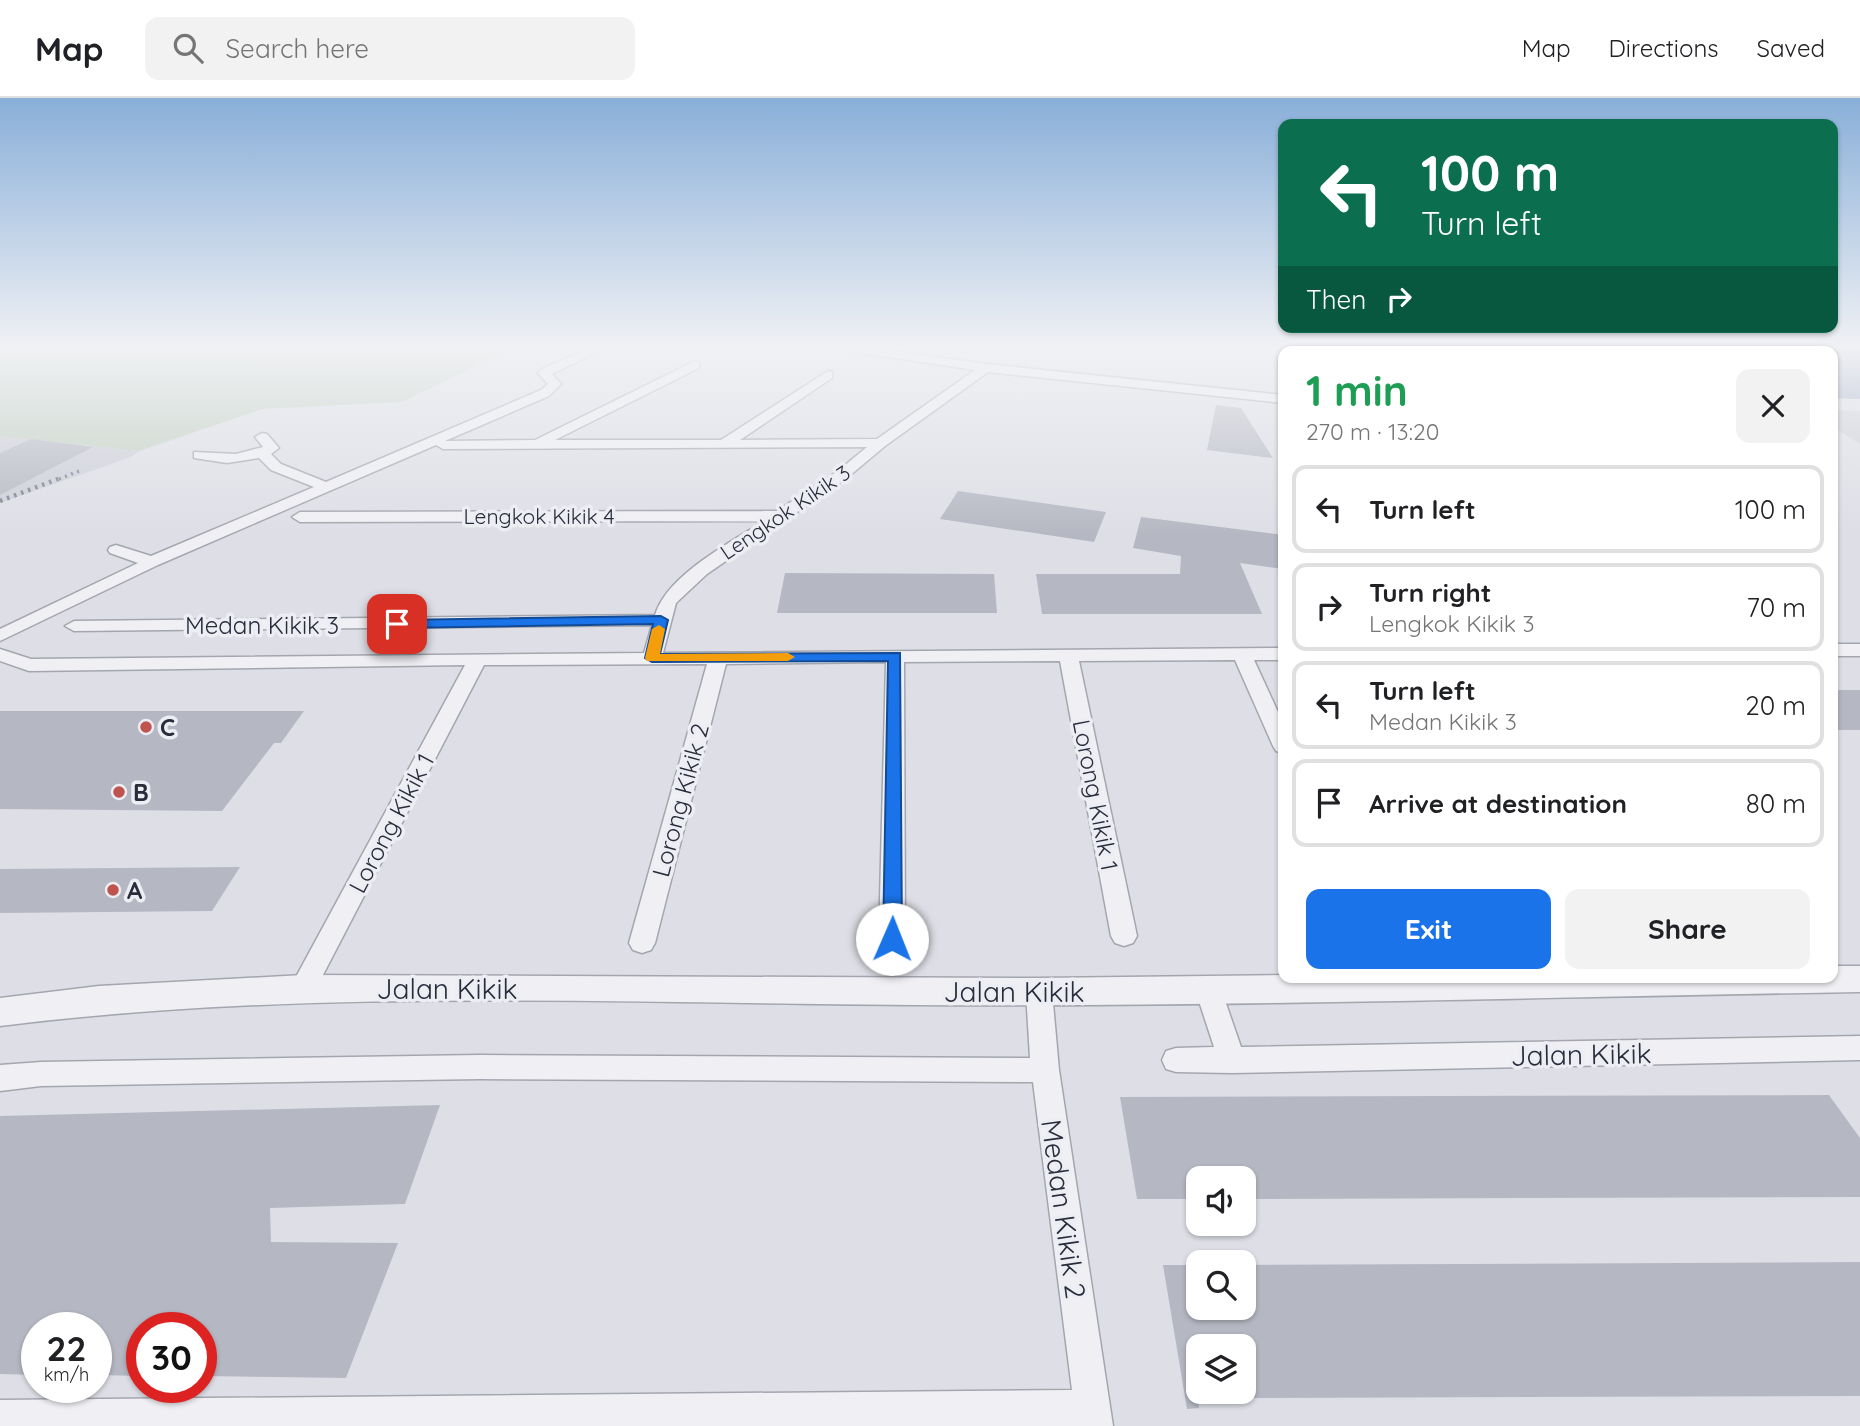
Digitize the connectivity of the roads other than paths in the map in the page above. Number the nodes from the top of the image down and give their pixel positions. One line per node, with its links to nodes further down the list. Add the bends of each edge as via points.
1 (502, 411): 12 (street)
2 (602, 411): 7 (street)
3 (774, 411): 8 (street)
4 (925, 411): 6 (street, Lengkok Kikik 3)
5 (262, 437): 10 (street, via 272,448)
6 (880, 443): 8 (street); 13 (street, Lengkok Kikik 3)
7 (536, 444): 8 (street); 9 (street)
8 (724, 444)
9 (443, 445)
10 (262, 453): 11 (street, via 233,460); 12 (street, via 275,467)
11 (199, 455)
12 (326, 487): 16 (street)
13 (779, 516): 14 (street, Lengkok Kikik 4); 17 (street, Lengkok Kikik 3, via 701,570 668,600)
14 (300, 517)
15 (116, 550): 16 (street)
16 (152, 562): 19 (street)
17 (661, 620): 18 (street, Medan Kikik 3); 27 (street, Lengkok Kikik 3)
18 (74, 626)
19 (0, 636)
20 (1838, 650): 21 (street)
21 (1860, 650)
22 (1242, 654): 23 (street); 25 (street); 30 (street)
23 (1278, 654)
24 (0, 655): 29 (street, via 29,665)
25 (1068, 655): 26 (street); 31 (street, Lorong Kikik 1)
26 (895, 656): 28 (street); 32 (street)
27 (652, 658): 28 (street); 29 (street)
28 (718, 658): 33 (street, Lorong Kikik 2)
29 (478, 659): 37 (street, Lorong Kikik 1)
30 (1278, 735)
31 (1124, 936)
32 (892, 939)
33 (642, 943)
34 (1838, 979): 35 (street, Jalan Kikik)
35 (1860, 979)
36 (1599, 983): 38 (street, Jalan Kikik)
37 (303, 988): 39 (street, Jalan Kikik); 40 (street, Jalan Kikik, via 99,1000)
38 (1208, 989): 39 (street, Jalan Kikik); 43 (street)
39 (1039, 992): 44 (street, Medan Kikik 2)
40 (0, 1012)
41 (1860, 1048): 43 (street, Jalan Kikik)
42 (1176, 1060): 43 (street, Jalan Kikik)
43 (1232, 1061)
44 (1045, 1070): 45 (street, via 480,1067); 46 (street, Medan Kikik 2)
45 (0, 1078)
46 (1093, 1417): 48 (street)
47 (0, 1418): 49 (street)
48 (985, 1418): 49 (street)
49 (551, 1419)

